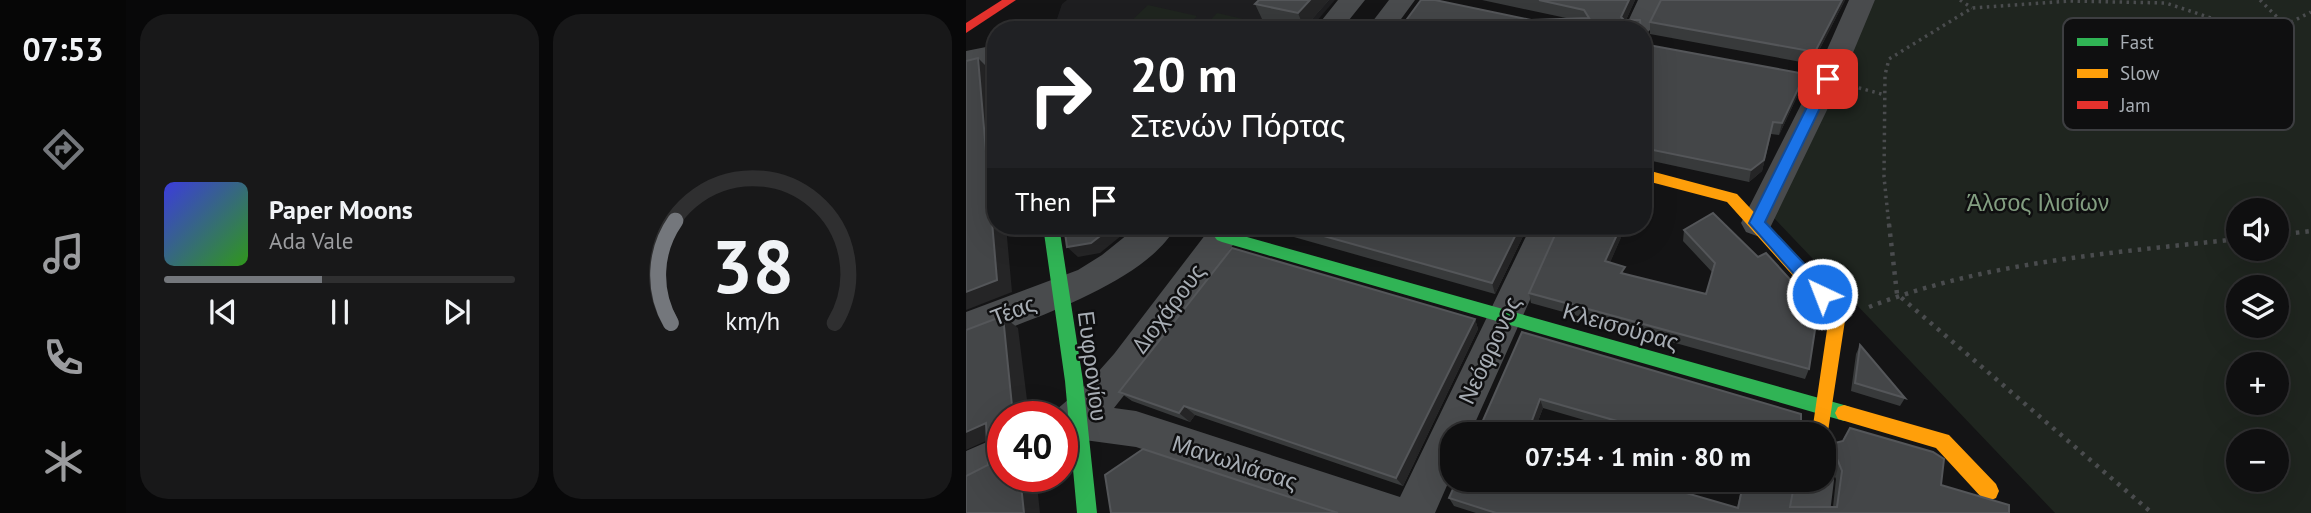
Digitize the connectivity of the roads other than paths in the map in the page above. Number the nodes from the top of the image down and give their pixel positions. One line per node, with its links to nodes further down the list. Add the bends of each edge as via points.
1 (1010, 0): 11 (street)
2 (1020, 0): 7 (street)
3 (1352, 0): 8 (street)
4 (1402, 0): 9 (street)
5 (1651, 0): 10 (street)
6 (1862, 0): 17 (street)
7 (1024, 21)
8 (1334, 21)
9 (1387, 21)
10 (1648, 21)
11 (966, 29)
12 (987, 41): 13 (street)
13 (966, 43)
14 (987, 56): 15 (street)
15 (966, 60)
16 (1652, 176): 17 (street, via 1732,198)
17 (1757, 223): 27 (street, via 1838,314)
18 (1052, 235): 23 (street, Ευφρονίου)
19 (1149, 235): 23 (street, via 1114,265)
20 (1223, 235): 28 (street, Διοχάρους, via 1118,375)
21 (1239, 235): 24 (street, Κλεισούρας)
22 (1543, 235): 24 (street, Νεόφρονος)
23 (1061, 292): 25 (street, Τέας); 26 (street, Ευφρονίου)
24 (1505, 317): 27 (street, Κλεισούρας); 38 (street, Νεόφρονος)
25 (966, 328)
26 (1068, 401)
27 (1825, 408): 29 (street); 34 (street, Κλεισούρας, via 1942,441)
28 (1078, 416)
29 (1823, 422)
30 (1078, 425): 37 (street, Μανωλιάσας, via 1136,429)
31 (987, 461): 33 (street)
32 (1078, 466): 36 (street, Ευφρονίου)
33 (966, 471)
34 (1989, 491)
35 (1812, 492): 39 (street)
36 (1087, 513)
37 (1390, 513)
38 (1414, 513)
39 (1809, 513)

